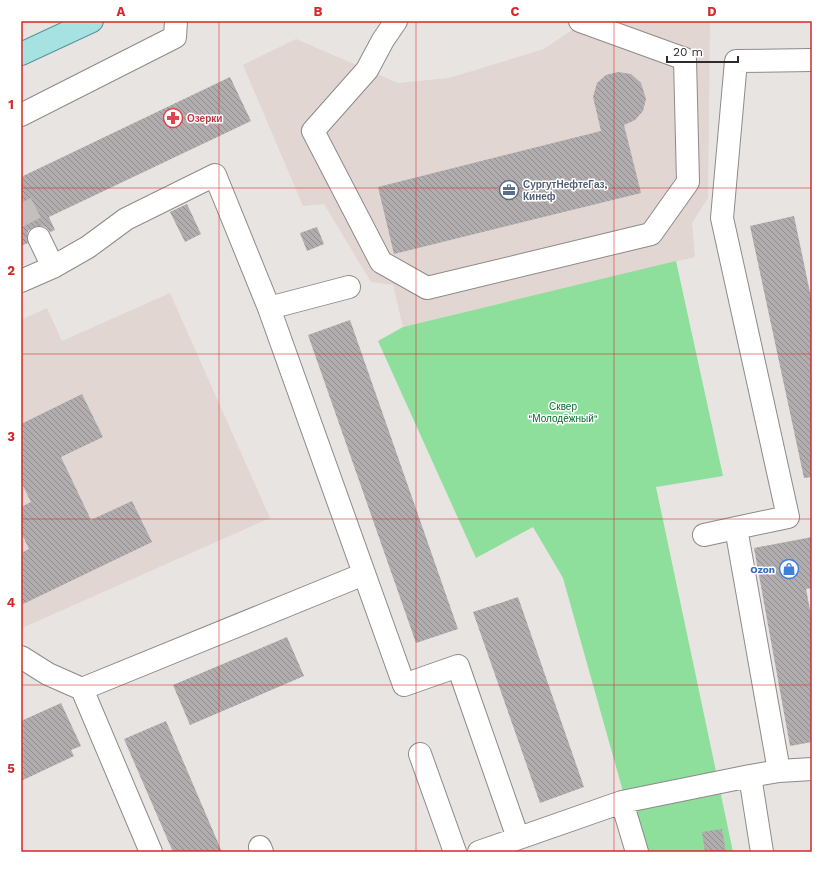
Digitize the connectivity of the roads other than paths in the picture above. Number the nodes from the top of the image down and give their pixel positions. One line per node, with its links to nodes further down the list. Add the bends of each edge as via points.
1 (92, 21): 5 (main road)
2 (176, 21): 7 (lane, via 175,37)
3 (396, 21): 4 (lane, via 367,70 313,131 381,262 427,288 651,234 688,182 685,59)
4 (580, 21)
5 (21, 54)
6 (812, 60): 13 (lane, via 736,61 722,218 788,517)
7 (21, 115)
8 (39, 238): 9 (lane)
9 (53, 267): 10 (lane); 12 (lane, via 88,247 126,220 215,175)
10 (23, 275)
11 (349, 287): 12 (lane)
12 (269, 308): 15 (lane)
13 (736, 528): 14 (lane); 20 (lane)
14 (704, 535)
15 (364, 574): 17 (lane); 23 (lane, via 404,685 458,666)
16 (21, 657): 17 (lane, via 48,674)
17 (82, 689): 24 (lane)
18 (420, 754): 25 (lane)
19 (812, 769): 20 (lane)
20 (779, 771): 21 (lane)
21 (750, 776): 22 (lane); 28 (lane)
22 (622, 802): 23 (lane); 27 (lane)
23 (518, 838): 26 (lane)
24 (151, 852)
25 (455, 852)
26 (479, 852)
27 (637, 852)
28 (762, 852)

